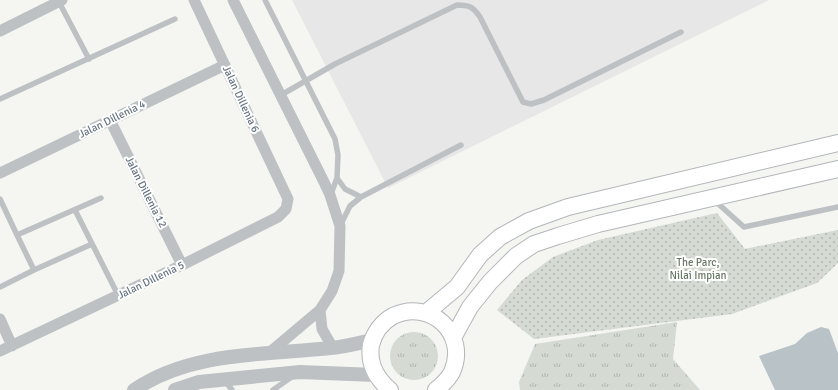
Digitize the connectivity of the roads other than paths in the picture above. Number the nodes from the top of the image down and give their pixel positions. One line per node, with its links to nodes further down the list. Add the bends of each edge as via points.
1 (194, 0): 9 (street, Jalan Dillenia 6)
2 (233, 0): 11 (street)
3 (265, 0): 10 (lane)
4 (60, 1): 6 (street); 8 (lane)
5 (175, 19): 8 (lane)
6 (0, 31)
7 (681, 32): 10 (lane, via 544,100 531,104 523,102 474,8 458,5 335,64)
8 (88, 59): 12 (lane)
9 (225, 64): 13 (street, Jalan Dillenia 4); 24 (street, Jalan Dillenia 6)
10 (306, 81): 11 (lane); 18 (lane, via 335,139 338,155)
11 (282, 95): 19 (street)
12 (0, 99)
13 (110, 120): 17 (street, Jalan Dillenia 4); 30 (street, Jalan Dillenia 12)
14 (838, 143): 35 (main road, via 568,207 529,221 500,237 480,256 456,287)
15 (461, 144): 20 (lane)
16 (838, 169): 22 (main road)
17 (0, 172)
18 (337, 178): 19 (lane); 20 (lane, via 345,189)
19 (330, 195): 27 (street)
20 (361, 197): 27 (lane, via 350,206)
21 (101, 198): 26 (lane)
22 (712, 198): 25 (lane, via 744,227); 37 (main road, via 598,224 534,244 516,256 490,282 470,307)
23 (0, 199): 28 (lane)
24 (287, 204): 30 (street, Jalan Dillenia 5, via 278,217)
25 (838, 207)
26 (75, 210): 28 (lane); 29 (lane)
27 (340, 226): 34 (street, via 339,271 332,291)
28 (17, 235): 31 (lane)
29 (92, 244): 31 (lane); 33 (lane)
30 (182, 265): 33 (street, Jalan Dillenia 5)
31 (34, 270): 32 (lane)
32 (0, 287)
33 (118, 296): 39 (street, Jalan Dillenia 5)
34 (320, 310): 40 (street, via 322,329); 42 (street)
35 (426, 313): 37 (main road, via 438,318); 38 (main road, via 400,313 388,319)
36 (0, 320): 39 (street)
37 (453, 338): 50 (main road, via 456,350 452,373)
38 (372, 340): 40 (street); 44 (main road, via 371,363)
39 (12, 346): 41 (street, Jalan Dillenia 5)
40 (333, 348): 42 (street)
41 (0, 352)
42 (269, 354): 46 (street, via 222,358 181,366)
43 (300, 372): 44 (street); 45 (street); 48 (lane)
44 (375, 374): 49 (main road)
45 (228, 385): 47 (street, via 199,382)
46 (134, 390)
47 (175, 390)
48 (274, 390)
49 (390, 390)
50 (436, 390)

